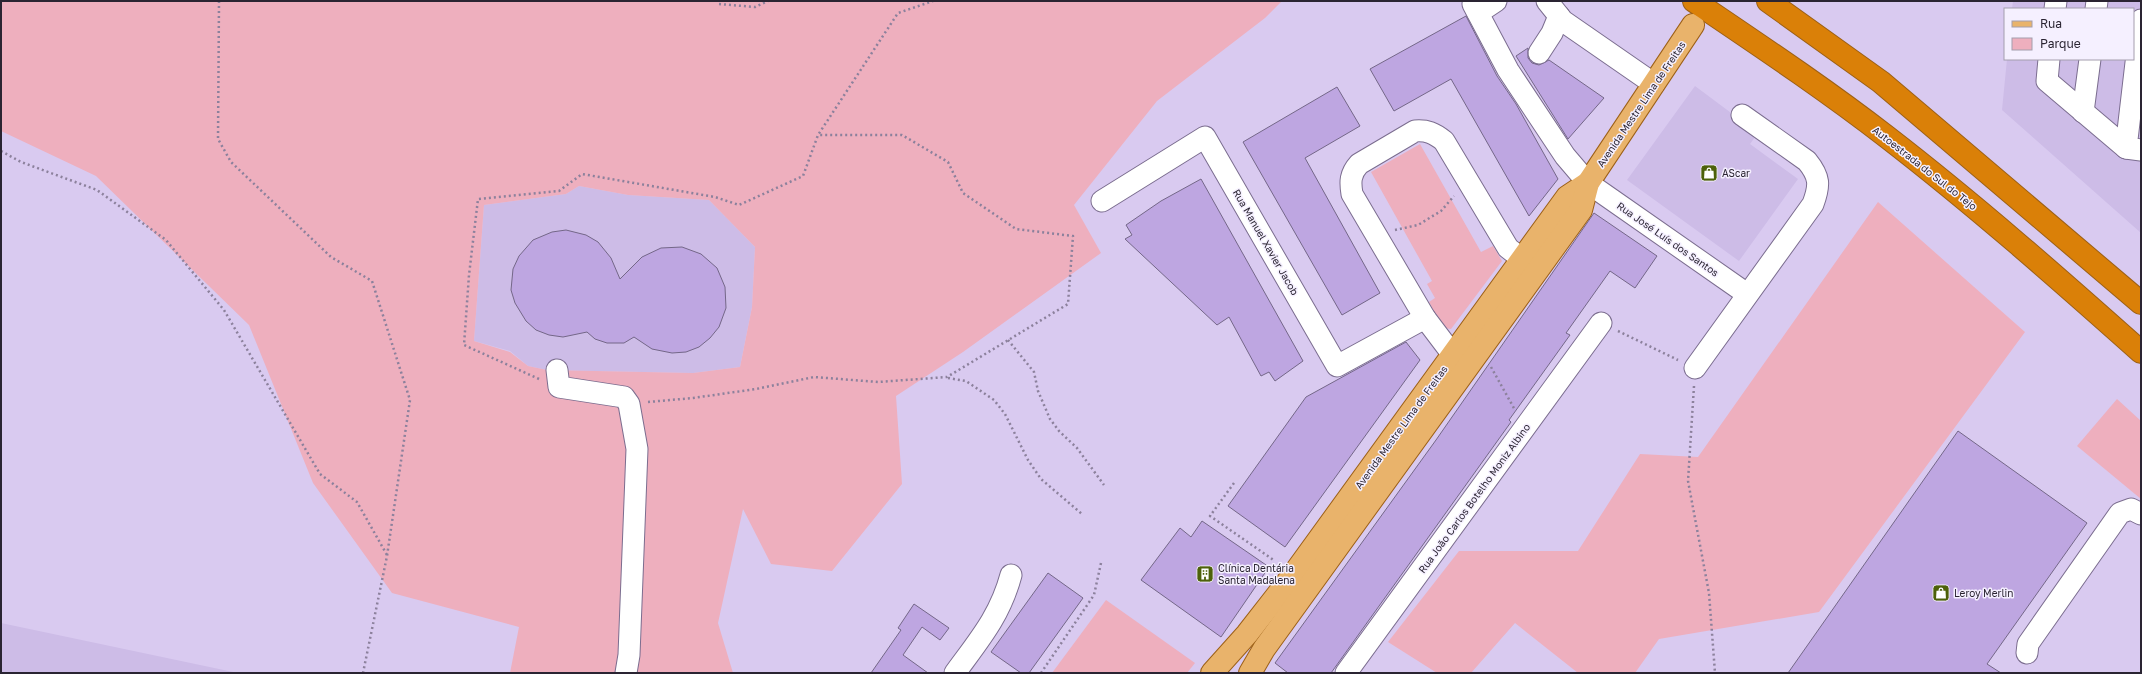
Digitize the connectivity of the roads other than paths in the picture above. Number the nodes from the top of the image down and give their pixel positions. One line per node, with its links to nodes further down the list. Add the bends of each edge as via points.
1 (1496, 1): 15 (street, Rua José Luís dos Santos, via 1475,8 1508,70 1564,156)
2 (1694, 1): 22 (highway, Autoestrada do Sul do Tejo, via 1887,137 1976,208)
3 (1768, 1): 19 (highway, via 1881,82)
4 (1553, 8): 7 (street, via 1552,33); 10 (street, via 1563,21)
5 (2141, 20): 11 (street)
6 (1693, 25): 10 (main road, Avenida Mestre Lima de Freitas)
7 (1539, 53)
8 (2049, 60): 12 (street, via 2047,81)
9 (2090, 60): 12 (street)
10 (1654, 84): 15 (main road, Avenida Mestre Lima de Freitas)
11 (2137, 88): 14 (street)
12 (2083, 112): 14 (street)
13 (1742, 115): 18 (street, via 1807,161 1815,170 1819,186 1813,204)
14 (2134, 149)
15 (1588, 183): 17 (main road, Avenida Mestre Lima de Freitas, via 1567,197); 18 (street, Rua José Luís dos Santos); 32 (main road, Avenida Mestre Lima de Freitas, via 1581,210 1264,649)
16 (1102, 201): 20 (street, Rua Manuel Xavier Jacob, via 1205,137 1337,366)
17 (1522, 259): 20 (street, via 1508,248 1444,141 1435,133 1415,131 1358,164 1350,182 1352,194); 23 (main road, Avenida Mestre Lima de Freitas)
18 (1747, 294): 24 (street)
19 (2141, 303)
20 (1425, 318): 23 (street)
21 (1601, 323): 33 (street, Rua João Carlos Botelho Moniz Albino)
22 (2141, 352)
23 (1453, 355): 31 (main road, Avenida Mestre Lima de Freitas, via 1293,575 1247,634)
24 (1695, 368)
25 (558, 378): 29 (street, via 624,397 629,404 637,449 629,655)
26 (2141, 514): 28 (street, via 2131,509 2120,513 2028,644)
27 (1011, 575): 30 (street, via 995,617)
28 (2027, 653)
29 (626, 673)
30 (955, 673)
31 (1212, 673)
32 (1250, 673)
33 (1346, 673)

